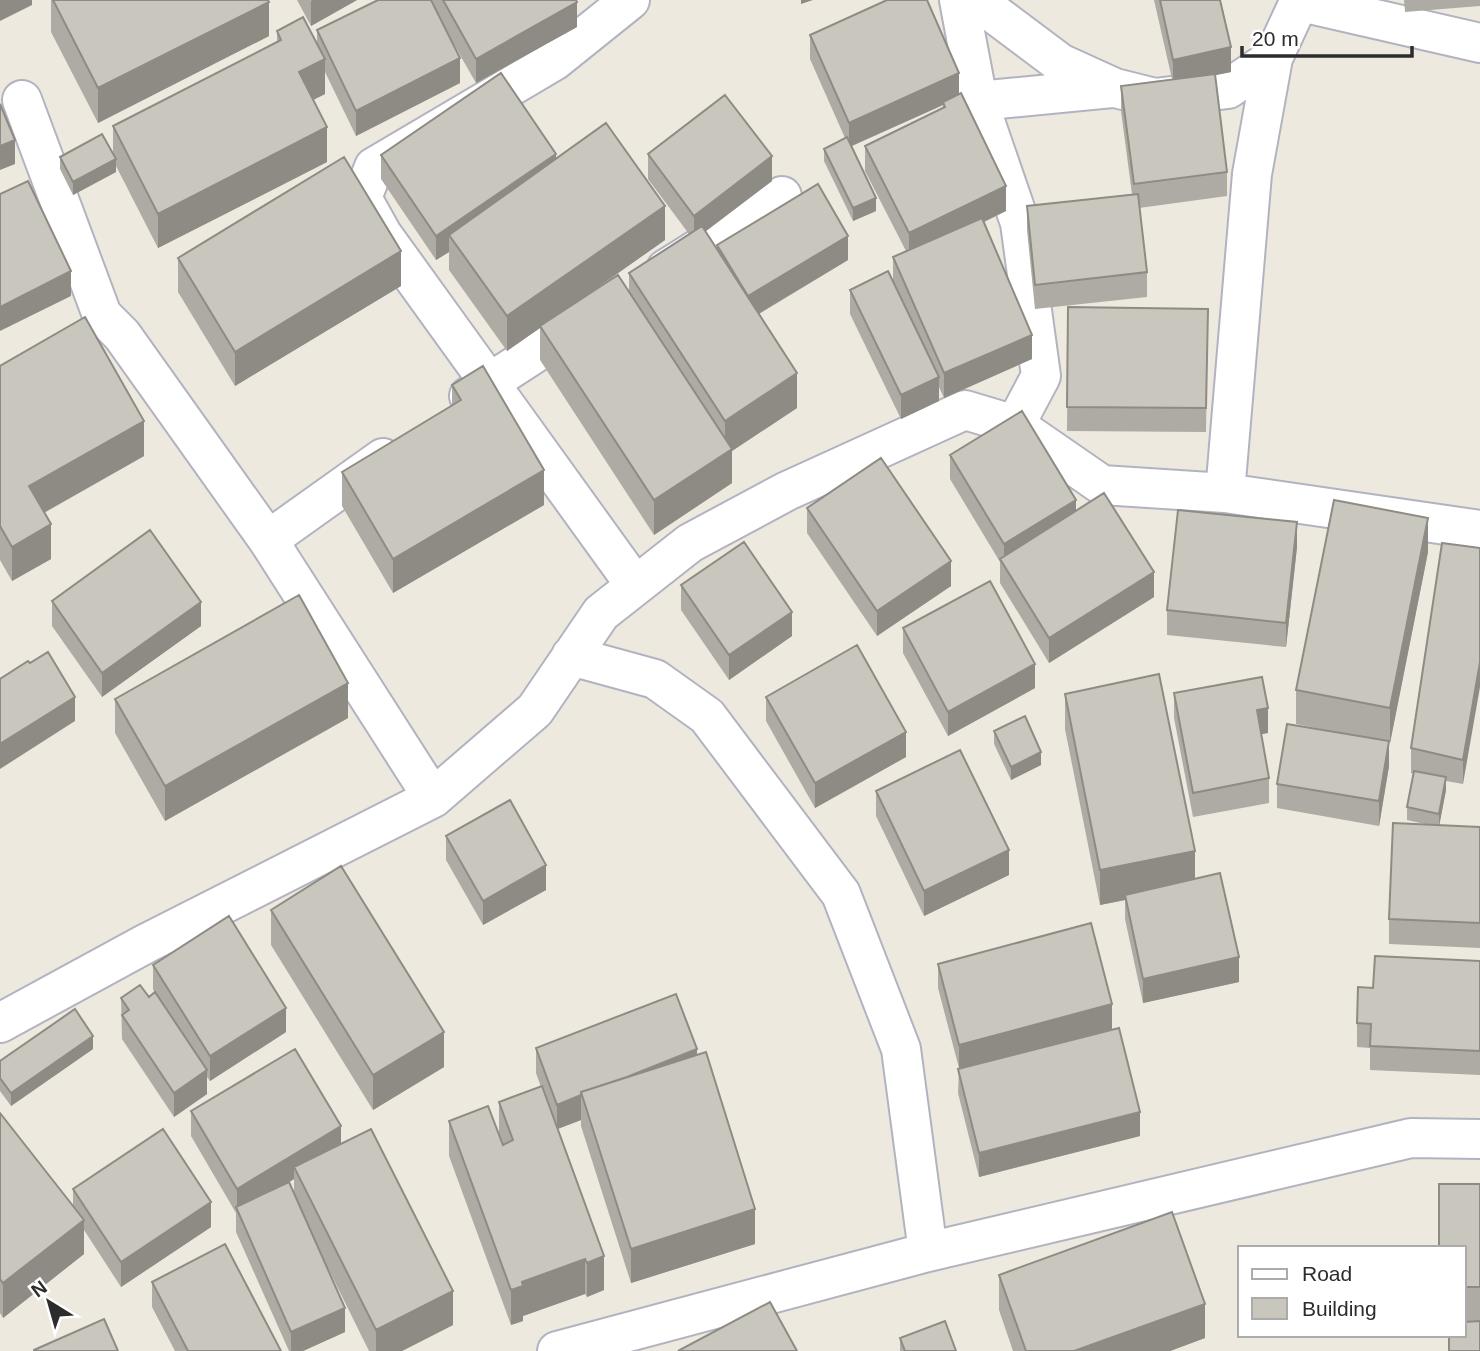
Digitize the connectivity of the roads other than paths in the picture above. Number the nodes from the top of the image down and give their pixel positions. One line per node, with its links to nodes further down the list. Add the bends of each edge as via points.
1 (630, 0): 11 (street, via 554,61 374,167 362,198 382,234)
2 (959, 0): 9 (street)
3 (976, 0): 7 (street, via 1060,63)
4 (1300, 1): 5 (street); 6 (street)
5 (1480, 43)
6 (1273, 58): 7 (street, via 1228,89 1156,98); 15 (street, via 1252,174)
7 (1115, 88): 9 (street)
8 (22, 100): 17 (street, via 89,319 122,335)
9 (978, 101): 13 (street, via 1020,223 1041,376)
10 (782, 196): 11 (street)
11 (488, 383): 12 (street); 18 (street)
12 (444, 414)
13 (1015, 425): 15 (street, via 1102,485); 18 (street, via 965,410 787,491 690,543)
14 (411, 438): 17 (street)
15 (1225, 494): 16 (street)
16 (1480, 530)
17 (268, 540): 20 (street)
18 (635, 585): 19 (street, via 601,613)
19 (571, 656): 20 (street, via 535,710); 23 (street, via 654,680 706,716 841,894 901,1049)
20 (433, 798): 21 (street)
21 (0, 1023)
22 (1480, 1139): 23 (street, via 1410,1138)
23 (928, 1252): 24 (street)
24 (557, 1351)

